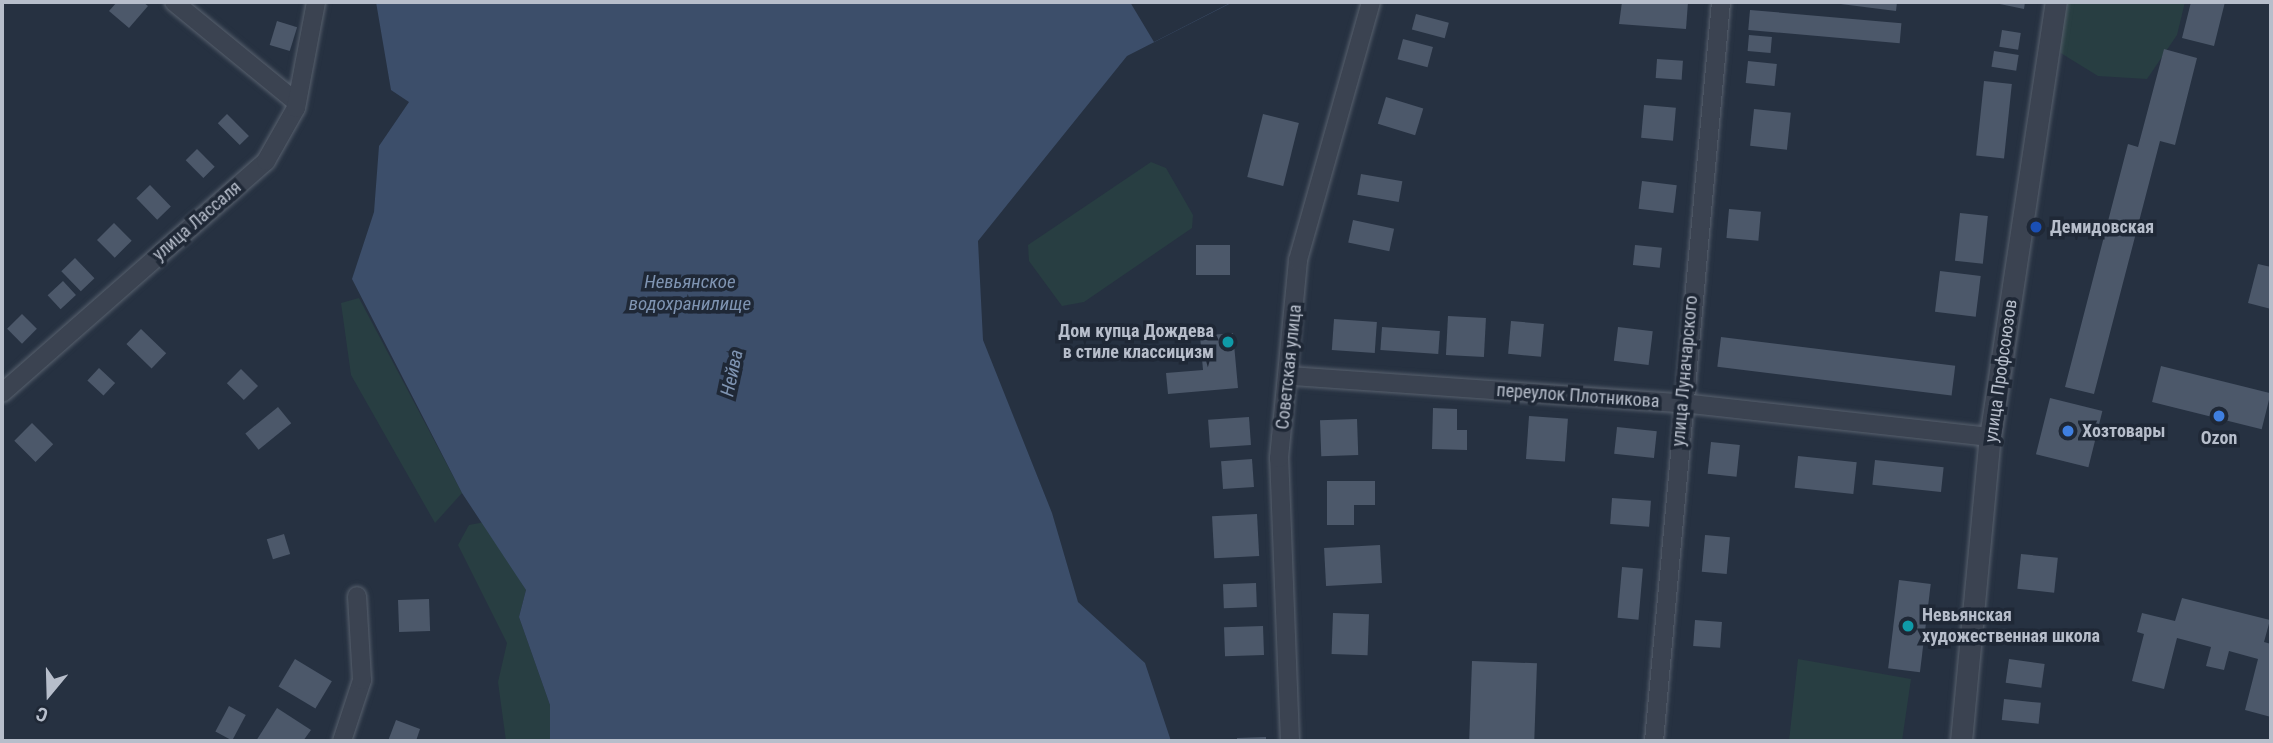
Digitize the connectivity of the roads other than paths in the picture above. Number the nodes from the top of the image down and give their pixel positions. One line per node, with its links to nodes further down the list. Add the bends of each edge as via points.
1 (174, 2): 6 (street)
2 (316, 2): 6 (street, улица Лассаля)
3 (1371, 2): 7 (street, Советская улица, via 1298,260)
4 (1721, 2): 9 (street, улица Луначарского)
5 (2056, 2): 10 (street, улица Профсоюзов)
6 (296, 102): 8 (street, улица Лассаля, via 266,161)
7 (1291, 376): 9 (street, переулок Плотникова); 13 (street, Советская улица, via 1279,458)
8 (2, 393)
9 (1682, 404): 10 (street, переулок Плотникова); 14 (street, улица Луначарского)
10 (1990, 437): 15 (street, улица Профсоюзов)
11 (357, 596): 12 (street, via 362,680)
12 (342, 741)
13 (1290, 741)
14 (1654, 741)
15 (1961, 741)

